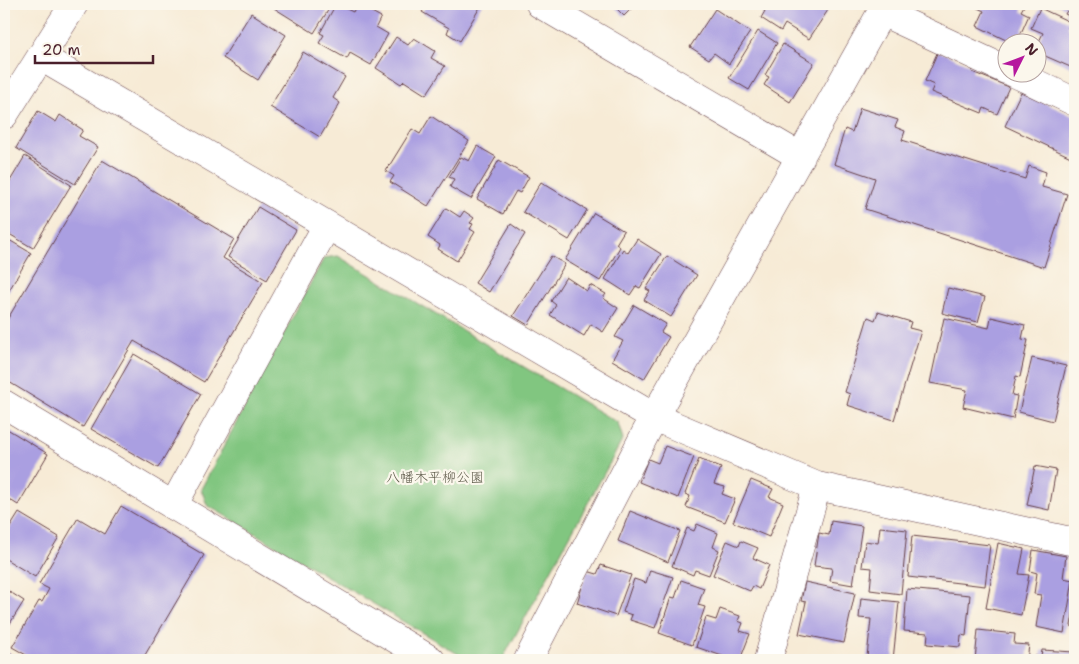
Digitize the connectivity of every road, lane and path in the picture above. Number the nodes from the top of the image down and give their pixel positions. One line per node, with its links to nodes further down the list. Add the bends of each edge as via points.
1 (74, 4): 4 (street)
2 (540, 4): 9 (street)
3 (884, 8): 5 (street); 9 (street)
4 (41, 57): 8 (street); 10 (street)
5 (996, 65)
6 (1033, 82): 7 (street)
7 (1075, 102)
8 (4, 115)
9 (801, 157): 12 (street)
10 (327, 225): 12 (street); 14 (street)
11 (4, 404): 14 (street)
12 (654, 416): 13 (street); 17 (street)
13 (817, 486): 15 (street); 18 (street)
14 (173, 506): 16 (street)
15 (1075, 542)
16 (431, 660)
17 (528, 660)
18 (768, 660)

